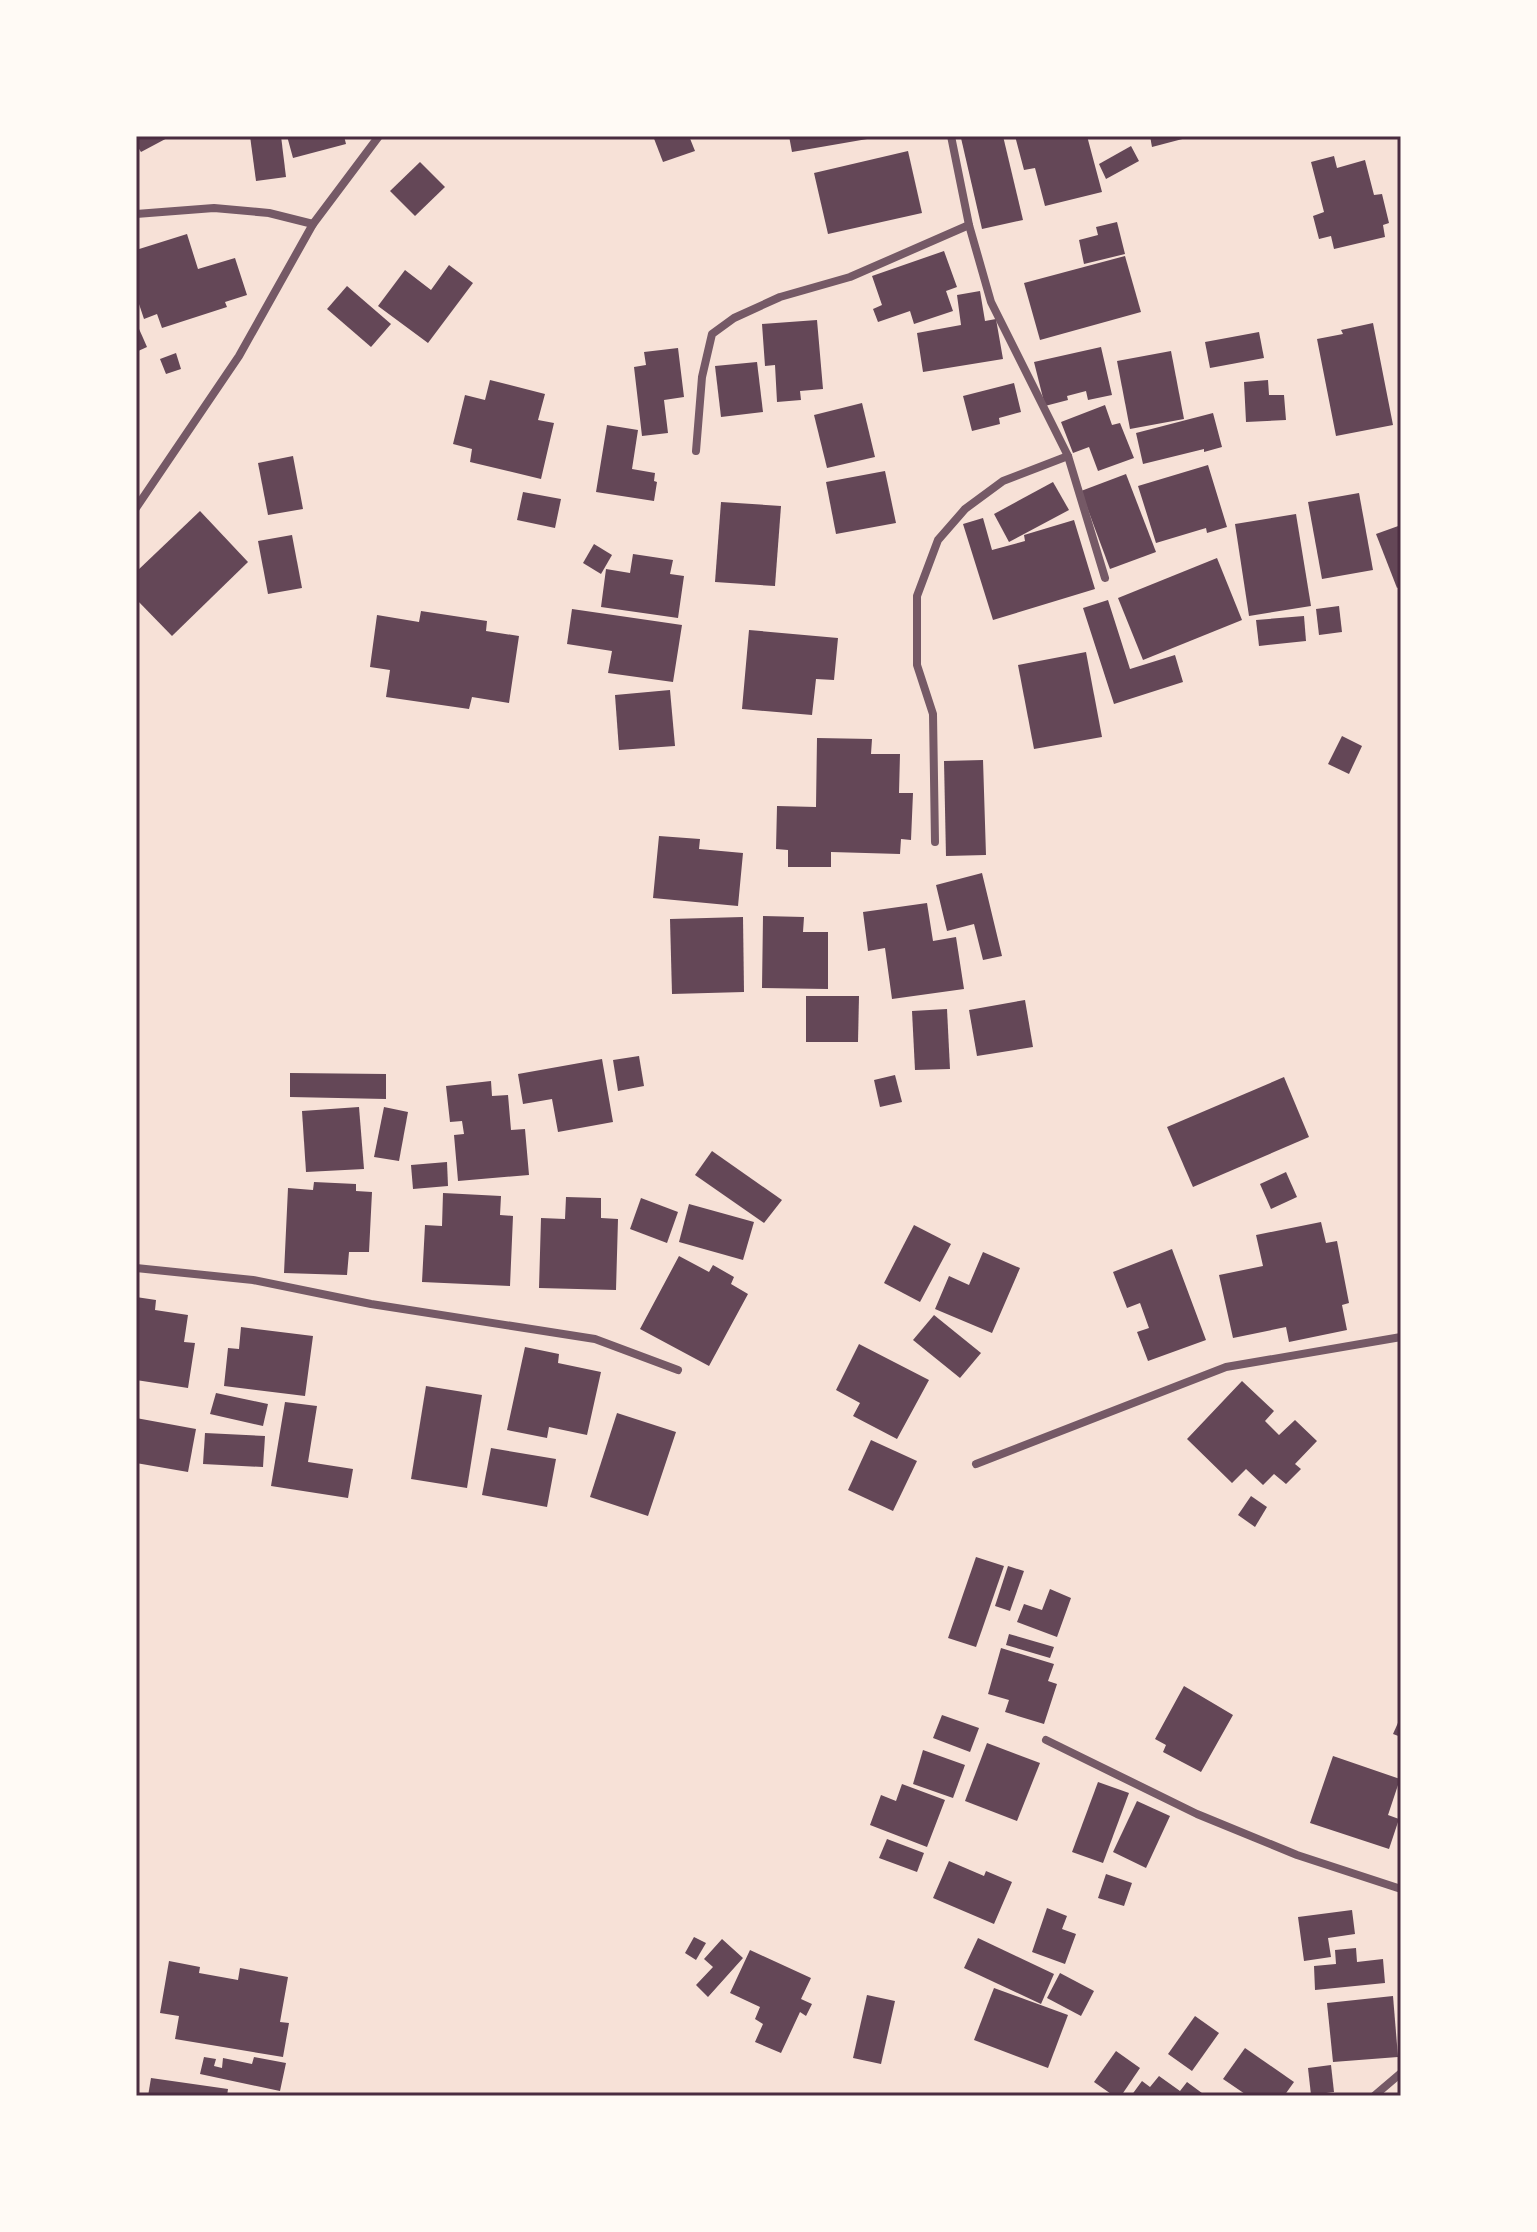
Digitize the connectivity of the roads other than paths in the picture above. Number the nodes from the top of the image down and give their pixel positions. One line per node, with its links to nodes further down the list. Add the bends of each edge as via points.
1 (379, 136): 4 (street)
2 (951, 136): 5 (street)
3 (136, 214): 4 (street, via 214,208)
4 (313, 224): 8 (street, via 239,356)
5 (969, 225): 6 (street, via 850,277 780,297 712,334 702,377); 7 (street, via 991,302)
6 (696, 451)
7 (1068, 456): 9 (street); 10 (street, via 1003,481 965,509 938,540 917,596 917,665 933,714)
8 (136, 508)
9 (1105, 578)
10 (935, 842)
11 (136, 1268): 13 (street, via 253,1280 595,1339)
12 (1401, 1337): 14 (street, via 1226,1367)
13 (678, 1370)
14 (976, 1464)
15 (1046, 1740): 16 (street, via 1211,1820)
16 (1401, 1889)
17 (1401, 2073): 18 (street)
18 (1374, 2096)

